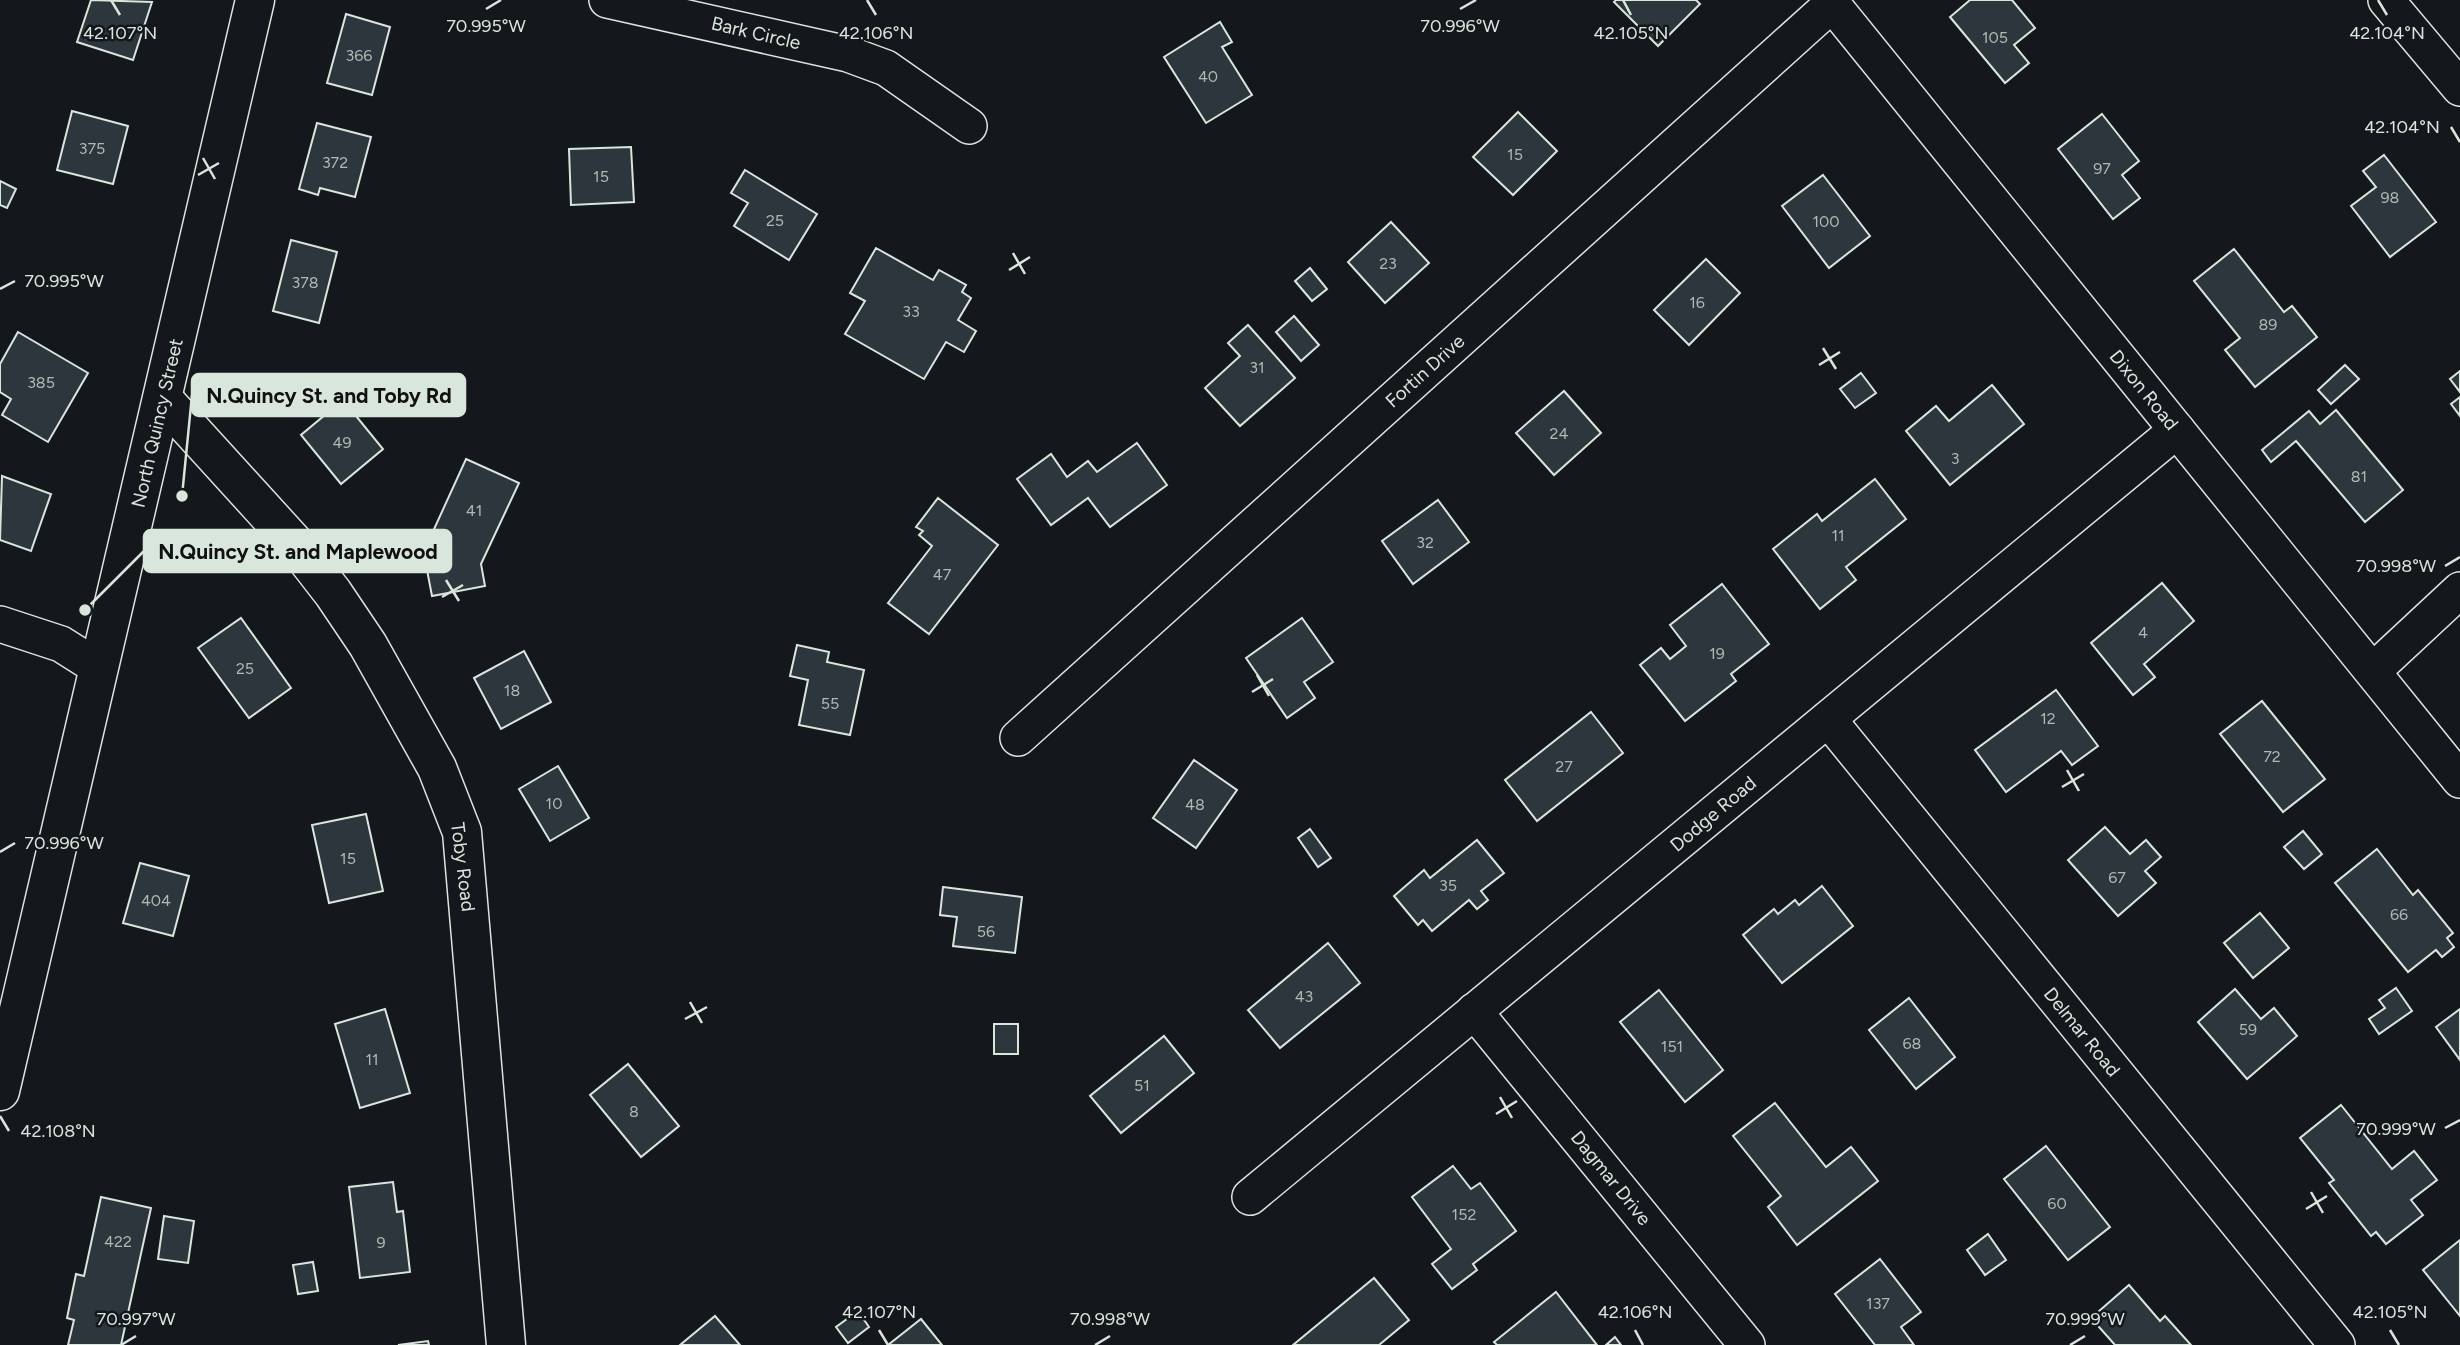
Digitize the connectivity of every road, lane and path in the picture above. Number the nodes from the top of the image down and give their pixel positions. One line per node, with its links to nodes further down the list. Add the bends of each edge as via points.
1 (254, 0): 7 (main road, North Quincy Street)
2 (607, 0): 6 (street, Bark Circle, via 848,54 886,68)
3 (2386, 0): 5 (street)
4 (1830, 2): 8 (street, Dixon Road); 14 (street, Fortin Drive)
5 (2460, 88)
6 (968, 126)
7 (163, 399): 11 (main road, North Quincy Street); 19 (main road, Toby Road, via 295,544 333,593 368,645 452,800 463,832)
8 (2177, 430): 12 (street, Dixon Road); 13 (street, Dodge Road)
9 (2460, 590): 12 (street)
10 (0, 624): 11 (street, via 61,644)
11 (99, 667): 17 (main road, North Quincy Street)
12 (2373, 671): 15 (street, Dixon Road)
13 (1828, 719): 16 (street, Dodge Road); 21 (street, Delmar Road)
14 (1018, 738)
15 (2460, 780)
16 (1474, 1011): 18 (street, Dodge Road); 20 (street, Dagmar Drive)
17 (0, 1091)
18 (1250, 1197)
19 (506, 1345)
20 (1747, 1345)
21 (2337, 1345)

